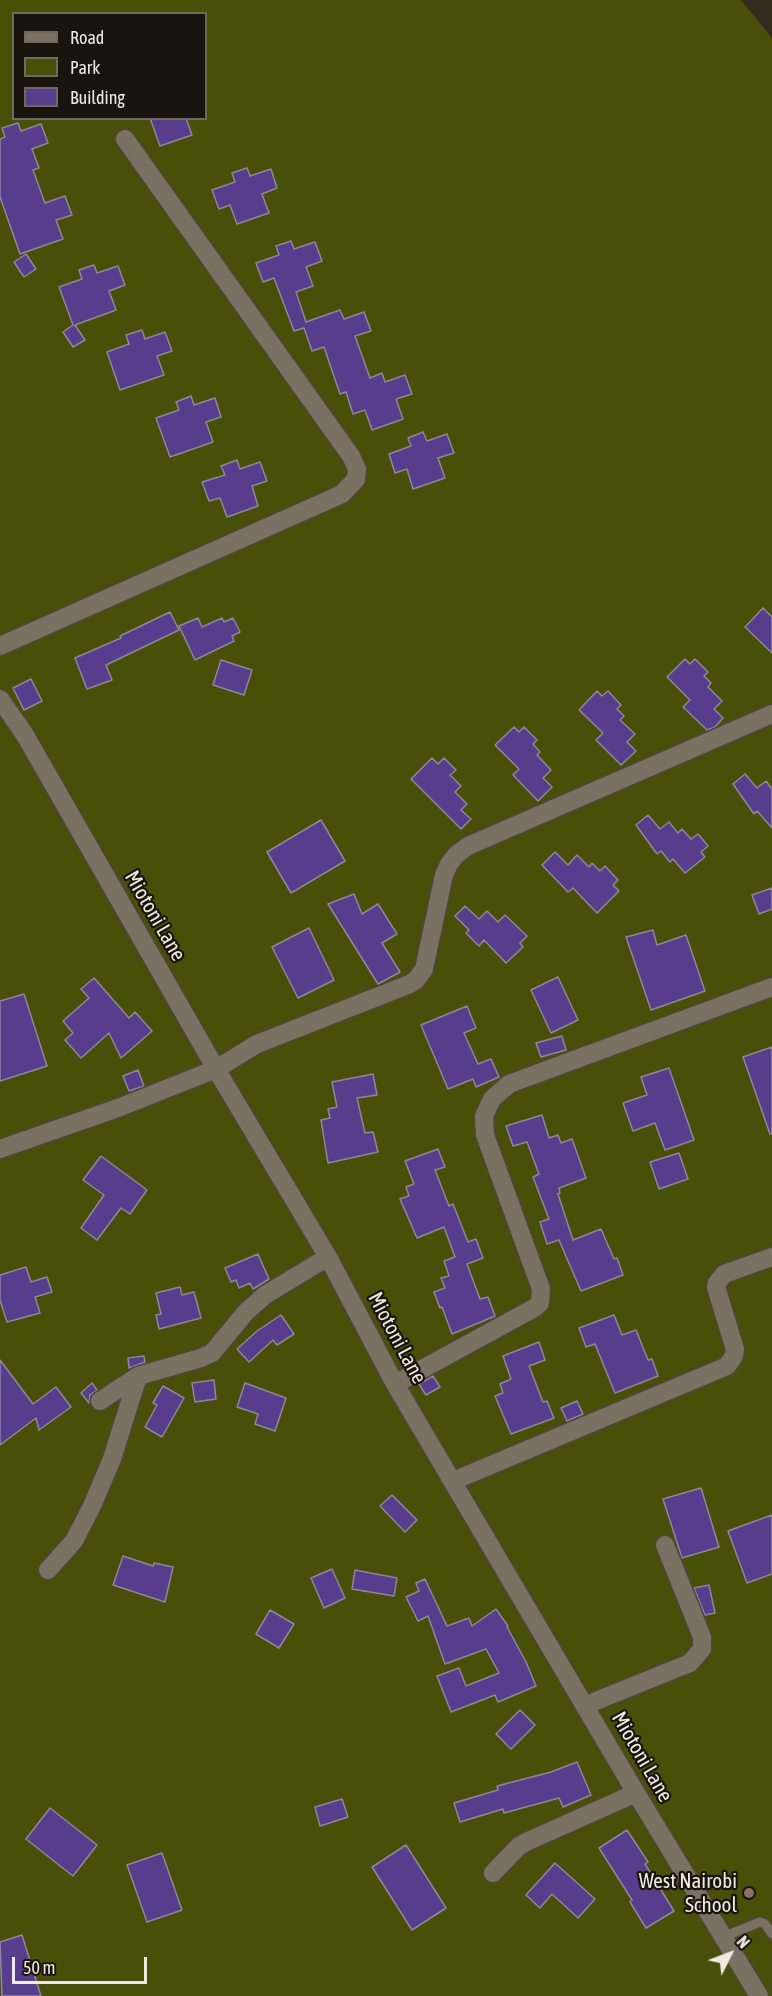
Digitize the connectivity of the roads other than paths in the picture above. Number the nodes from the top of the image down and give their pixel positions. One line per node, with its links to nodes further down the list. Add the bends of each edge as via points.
1 (125, 139): 2 (street, via 351,456 357,469 356,479 342,494)
2 (0, 646)
3 (0, 699): 6 (street, Miotoni Lane, via 25,735)
4 (772, 714): 6 (street, via 468,846 457,854 444,875 424,969 416,980 257,1044)
5 (772, 987): 11 (street, via 509,1084 492,1099 484,1116 485,1135 541,1289 540,1302)
6 (216, 1069): 7 (street); 8 (street, Miotoni Lane)
7 (0, 1149)
8 (328, 1257): 10 (street, via 265,1295 212,1353); 11 (street, Miotoni Lane)
9 (772, 1257): 13 (street, via 724,1274 717,1283 735,1350 727,1366)
10 (138, 1376): 12 (street); 15 (street, via 112,1459 92,1506 75,1541)
11 (395, 1384): 13 (street, Miotoni Lane)
12 (100, 1401)
13 (453, 1481): 16 (street, Miotoni Lane)
14 (665, 1545): 16 (street, via 702,1637 702,1649 690,1663)
15 (48, 1570)
16 (586, 1705): 17 (street, Miotoni Lane)
17 (636, 1793): 18 (street, via 526,1842); 20 (street, Miotoni Lane)
18 (493, 1873)
19 (772, 1934): 20 (lane, via 760,1922)
20 (723, 1937): 21 (street, Miotoni Lane)
21 (759, 1996)

